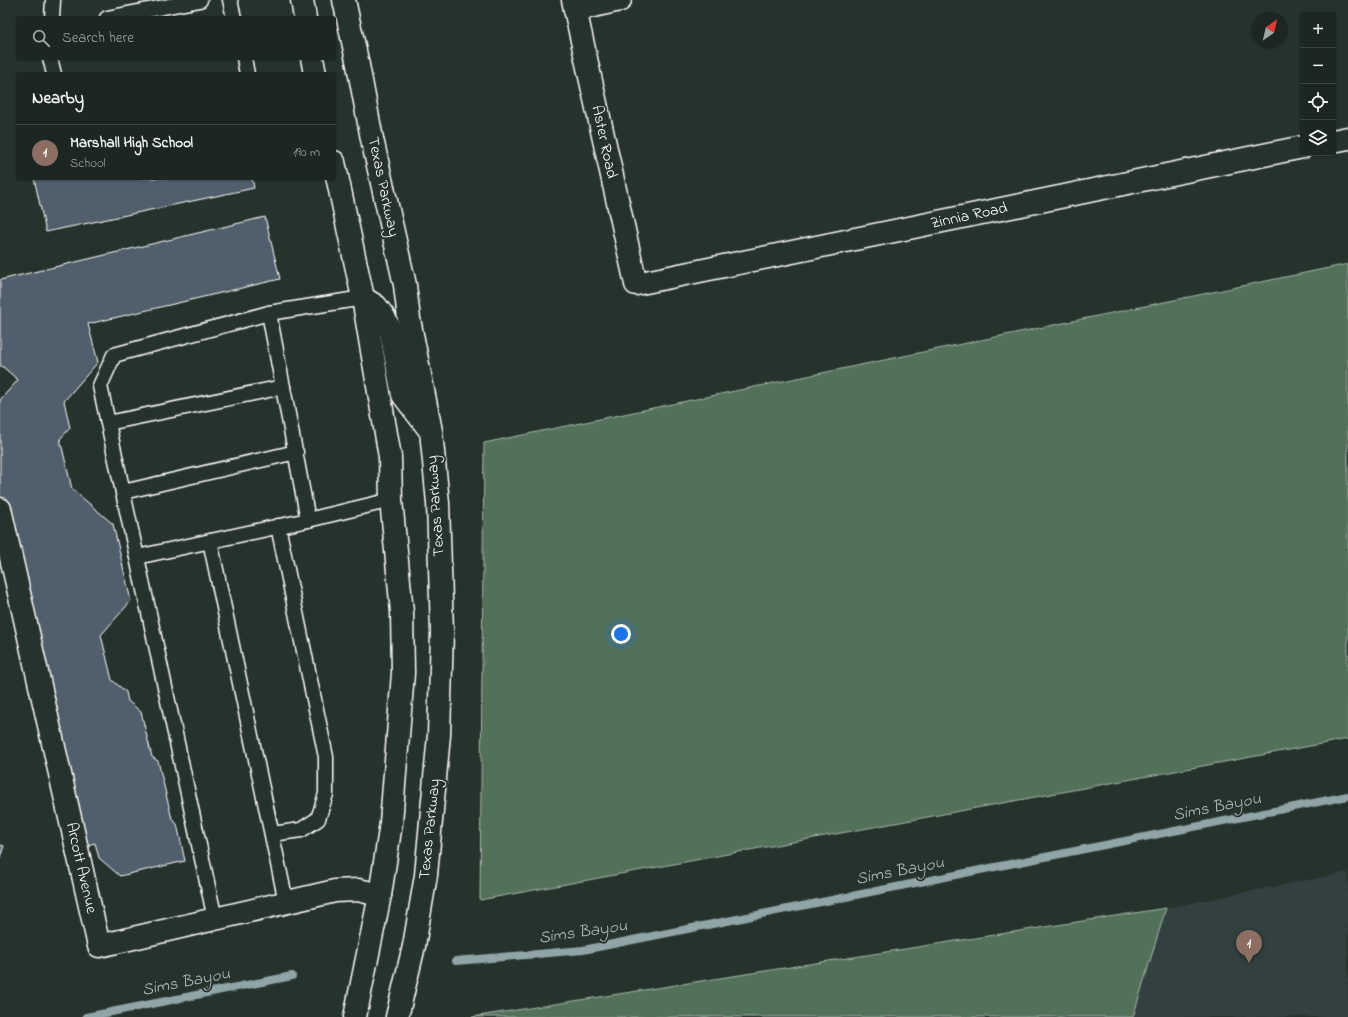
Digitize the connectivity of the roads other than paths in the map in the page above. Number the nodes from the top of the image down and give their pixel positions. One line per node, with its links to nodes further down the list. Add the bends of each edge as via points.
1 (53, 0): 8 (lane)
2 (200, 0): 9 (lane)
3 (230, 0): 10 (lane)
4 (302, 0): 11 (main road)
5 (344, 0): 25 (main road, Texas Parkway, via 405,285)
6 (620, 0): 7 (main road)
7 (574, 5): 20 (main road, Aster Road)
8 (52, 16)
9 (117, 16)
10 (234, 16)
11 (305, 16)
12 (50, 60): 14 (lane)
13 (244, 60): 15 (lane)
14 (54, 72)
15 (247, 72)
16 (1348, 138): 17 (main road)
17 (1336, 140)
18 (1300, 148): 20 (main road, Zinnia Road)
19 (336, 171): 21 (main road)
20 (636, 284)
21 (363, 298): 22 (lane); 25 (main road, via 376,306 392,332 403,395); 28 (main road, via 390,457)
22 (269, 313): 23 (lane); 24 (lane, via 114,355 100,386)
23 (283, 387): 24 (lane); 26 (lane)
24 (108, 423): 27 (lane)
25 (431, 431): 39 (main road, Texas Parkway, via 438,503 442,632 439,735 426,875 414,946)
26 (296, 452): 27 (lane); 30 (lane)
27 (123, 492): 33 (lane)
28 (391, 500): 30 (lane); 35 (main road, via 402,612 403,674 391,823)
29 (0, 509): 37 (main road, Arcott Avenue, via 99,946)
30 (308, 520): 31 (lane)
31 (278, 526): 32 (lane); 34 (lane, via 326,757 326,794 318,819 301,830)
32 (210, 540): 33 (lane); 34 (lane)
33 (136, 557): 37 (lane)
34 (272, 834): 36 (lane)
35 (380, 895): 36 (main road, Arcott Avenue, via 358,890 335,891); 38 (main road)
36 (286, 902): 37 (main road, Arcott Avenue)
37 (215, 919)
38 (355, 1017)
39 (397, 1017)

